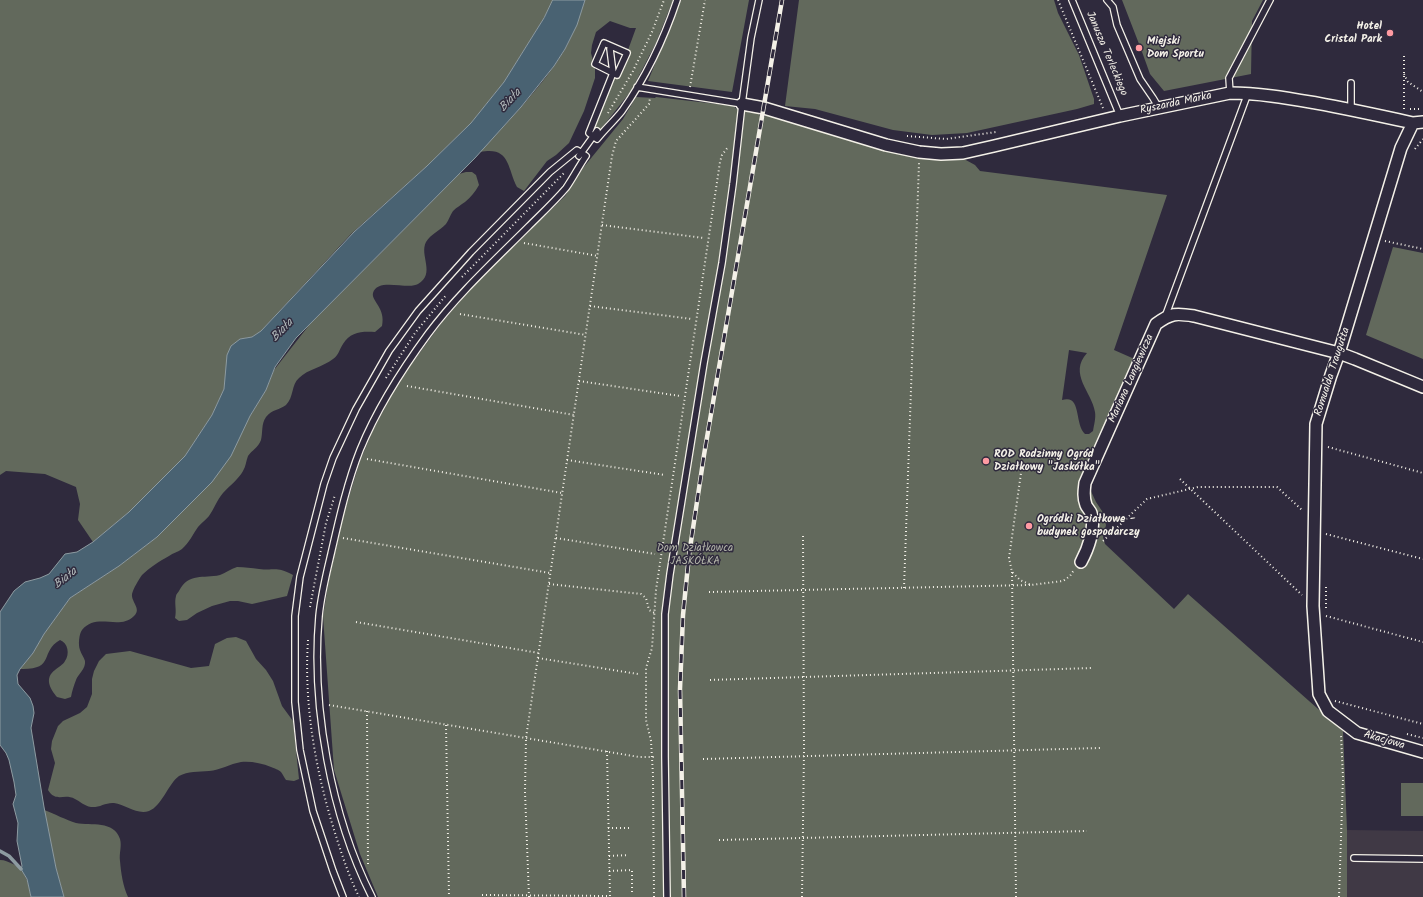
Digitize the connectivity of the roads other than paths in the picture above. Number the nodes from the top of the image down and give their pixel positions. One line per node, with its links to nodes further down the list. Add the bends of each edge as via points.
1 (677, 0): 9 (lane, via 655,55)
2 (759, 0): 12 (lane)
3 (1073, 0): 15 (lane, Janusza Terleckiego)
4 (1107, 0): 13 (lane, via 1113,7 1117,25 1140,79)
5 (1270, 0): 11 (lane, via 1229,78)
6 (610, 49): 7 (lane)
7 (613, 73): 7 (lane, via 617,75 627,53 604,43 595,64); 18 (lane, via 589,133)
8 (1351, 83): 14 (lane)
9 (636, 87): 12 (lane); 18 (lane, via 621,112 597,139)
10 (1248, 93): 11 (street, Ryszarda Marka); 14 (street, Ryszarda Marka); 20 (lane)
11 (1230, 94): 13 (street, Ryszarda Marka)
12 (742, 104): 15 (street, Ryszarda Marka, via 764,108 886,145 941,154 994,146); 30 (lane, via 722,263 665,614)
13 (1158, 108): 15 (street, Ryszarda Marka)
14 (1351, 109): 16 (street, Ryszarda Marka)
15 (1120, 116)
16 (1418, 123): 21 (street, Romualda Traugutta, via 1401,148)
17 (597, 131): 18 (lane)
18 (593, 136): 19 (lane)
19 (580, 155): 28 (lane, via 577,150 550,172 471,252 418,311 389,351 356,409 324,484 300,577 295,616 295,702 300,750 313,811); 29 (lane, via 586,156 567,186 462,294 424,340 397,379 360,450 344,499 319,615 319,708 335,796)
20 (1165, 317): 21 (street, via 1177,313 1194,316); 23 (street, Mariana Langiewicza, via 1156,324 1085,483 1083,496 1091,514 1092,527)
21 (1339, 353): 22 (street); 24 (street, Romualda Traugutta, via 1316,424 1312,606 1320,694)
22 (1423, 388)
23 (1081, 562)
24 (1328, 711): 25 (street, Akacjowa, via 1357,733)
25 (1423, 752)
26 (1354, 858): 27 (lane)
27 (1423, 859)
28 (343, 897)
29 (372, 897)
30 (666, 897)

